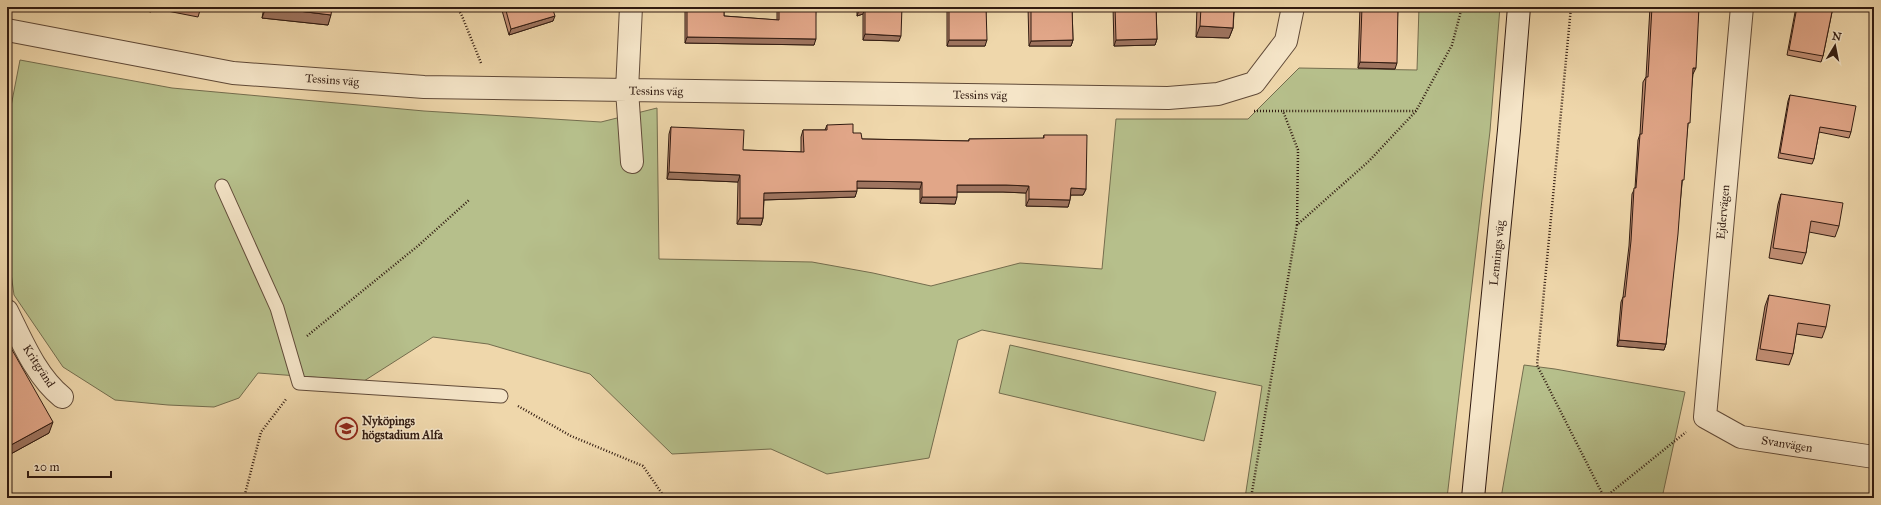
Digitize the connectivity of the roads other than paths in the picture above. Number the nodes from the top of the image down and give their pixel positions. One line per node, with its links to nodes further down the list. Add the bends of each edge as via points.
1 (631, 7): 6 (street)
2 (1293, 7): 6 (street, Tessins väg, via 1286,41 1254,83 1218,94 1168,98)
3 (1519, 7): 14 (street, Lennings väg)
4 (1742, 7): 12 (street, Ejdervägen)
5 (7, 30): 6 (street, Tessins väg, via 233,73 424,87)
6 (627, 90): 7 (street)
7 (632, 162)
8 (222, 186): 10 (lane, via 277,308 299,383)
9 (7, 312): 11 (street, Kritgränd, via 49,386)
10 (501, 396)
11 (62, 397)
12 (1705, 417): 13 (street, Svanvägen, via 1740,436)
13 (1874, 458)
14 (1473, 498)

